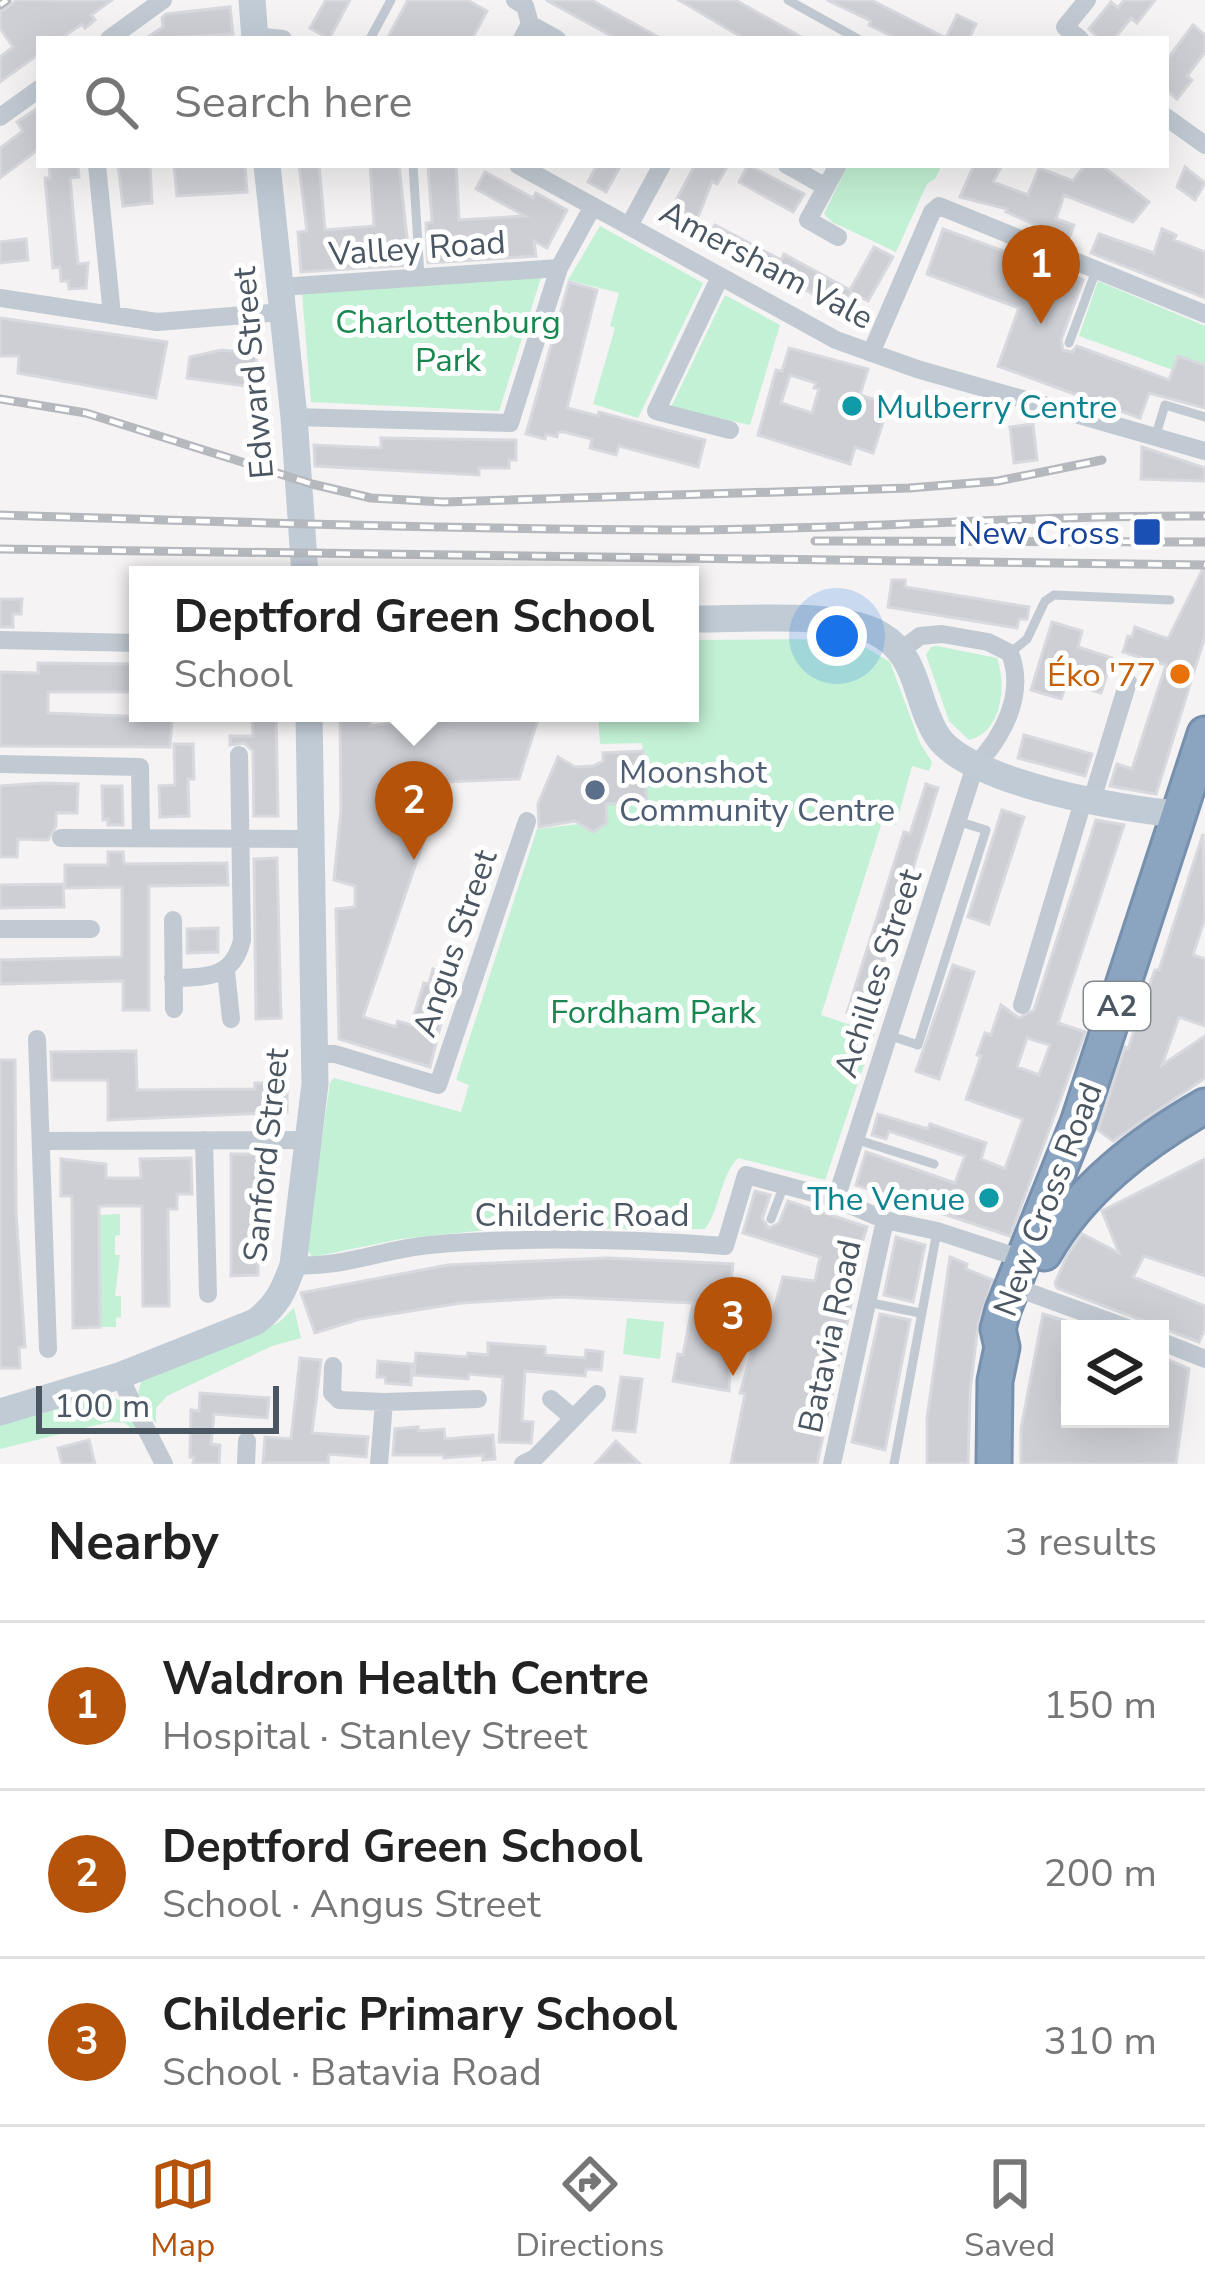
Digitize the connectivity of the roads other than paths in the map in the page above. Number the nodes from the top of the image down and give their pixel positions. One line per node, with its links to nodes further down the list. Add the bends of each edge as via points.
1 (163, 0): 9 (street)
2 (252, 0): 10 (main road)
3 (391, 0): 11 (lane)
4 (515, 0): 7 (street, via 525,6)
5 (788, 0): 12 (lane)
6 (1087, 0): 8 (street)
7 (526, 32)
8 (1072, 33)
9 (113, 36)
10 (255, 36)
11 (372, 36)
12 (853, 36)
13 (36, 91): 14 (street)
14 (0, 117)
15 (1169, 119): 16 (street)
16 (1205, 145)
17 (97, 168): 35 (street)
18 (267, 168): 33 (main road, Edward Street)
19 (413, 168): 30 (lane)
20 (523, 168): 25 (street, Amersham Vale)
21 (660, 168): 26 (street)
22 (792, 168): 24 (street)
23 (836, 168): 24 (street)
24 (826, 187): 27 (street, via 808,220)
25 (593, 206): 26 (street, Amersham Vale); 28 (street)
26 (629, 226): 31 (street, Amersham Vale)
27 (838, 237)
28 (559, 268): 30 (street, Valley Road); 38 (street, via 510,423)
29 (1096, 271): 34 (street); 36 (lane); 37 (street, via 939,206)
30 (420, 276): 33 (street, Valley Road)
31 (721, 277): 37 (street, Amersham Vale); 40 (street, via 656,411)
32 (0, 298): 35 (street, Valley Road)
33 (281, 300): 35 (street, Valley Road, via 182,322); 38 (main road, Edward Street)
34 (1205, 314)
35 (112, 315)
36 (1069, 343)
37 (871, 353): 41 (street, Amersham Vale)
38 (294, 417): 43 (main road, Edward Street)
39 (1205, 417): 41 (lane, via 1165,405)
40 (730, 430)
41 (1154, 438): 42 (street, Amersham Vale)
42 (1205, 451)
43 (304, 566)
44 (1170, 600): 49 (lane, via 1054,595)
45 (699, 620): 48 (main road, via 853,623)
46 (0, 640): 47 (street)
47 (129, 643)
48 (900, 651): 49 (street, via 931,634); 55 (main road, via 939,738)
49 (1010, 653): 55 (street, Achilles Street, via 1017,688 1000,737)
50 (1128, 682): 56 (street)
51 (309, 722): 63 (main road, Sanford Street)
52 (1205, 734): 59 (highway, New Cross Road / A2)
53 (239, 755): 62 (street)
54 (0, 764): 60 (street, via 140,767)
55 (975, 766): 56 (main road); 58 (street, Achilles Street)
56 (1088, 799): 59 (main road); 69 (street)
57 (527, 820): 74 (street, Angus Street, via 438,1084)
58 (957, 821): 72 (street, Achilles Street); 72 (lane, via 986,830 958,921 918,1045)
59 (1174, 829): 76 (highway, New Cross Road / A2)
60 (141, 836): 61 (street); 62 (street)
61 (61, 838)
62 (241, 838): 63 (street); 67 (street, via 242,940)
63 (311, 839): 74 (main road, Sanford Street)
64 (173, 920): 68 (street)
65 (0, 929): 66 (street)
66 (92, 929)
67 (226, 971): 68 (street); 71 (street)
68 (173, 978): 70 (street)
69 (1022, 1005)
70 (174, 1009)
71 (231, 1019)
72 (888, 1035): 77 (street, Achilles Street)
73 (37, 1039): 80 (street)
74 (325, 1054): 79 (main road, Sanford Street)
75 (1205, 1106): 81 (highway, A2)
76 (1078, 1123): 81 (highway, via 1082,1151 1099,1162); 89 (highway, New Cross Road / A2)
77 (855, 1139): 82 (lane); 84 (street, Achilles Street)
78 (204, 1140): 79 (street); 80 (street); 90 (street)
79 (308, 1140): 88 (main road, Sanford Street)
80 (41, 1141): 95 (street)
81 (1125, 1158): 89 (highway, A2)
82 (934, 1164)
83 (784, 1185): 84 (street, Childeric Road); 85 (lane); 88 (street, Childeric Road, via 746,1175 725,1246 596,1237 427,1245)
84 (836, 1199): 86 (street, Childeric Road)
85 (771, 1219)
86 (885, 1220): 87 (street, Childeric Road); 91 (street, Batavia Road)
87 (937, 1231): 89 (street, Childeric Road); 92 (lane)
88 (293, 1265): 98 (main road, Sanford Street, via 275,1308 255,1322)
89 (1025, 1275): 93 (street, Childeric Road); 112 (highway, New Cross Road / A2, via 998,1329)
90 (208, 1294)
91 (867, 1302): 92 (lane); 110 (street, Batavia Road)
92 (920, 1313): 111 (lane)
93 (1112, 1320)
94 (1169, 1345): 96 (street)
95 (48, 1349)
96 (1205, 1359)
97 (333, 1366): 102 (street, via 339,1400)
98 (119, 1376): 103 (main road, Sanford Street); 106 (street)
99 (597, 1394): 104 (street)
100 (478, 1399): 102 (street)
101 (551, 1399): 104 (street)
102 (383, 1402): 108 (street)
103 (0, 1412)
104 (572, 1417): 109 (street)
105 (247, 1441): 107 (street)
106 (164, 1464)
107 (246, 1464)
108 (379, 1464)
109 (523, 1464)
110 (832, 1464)
111 (894, 1464)
112 (994, 1464)

